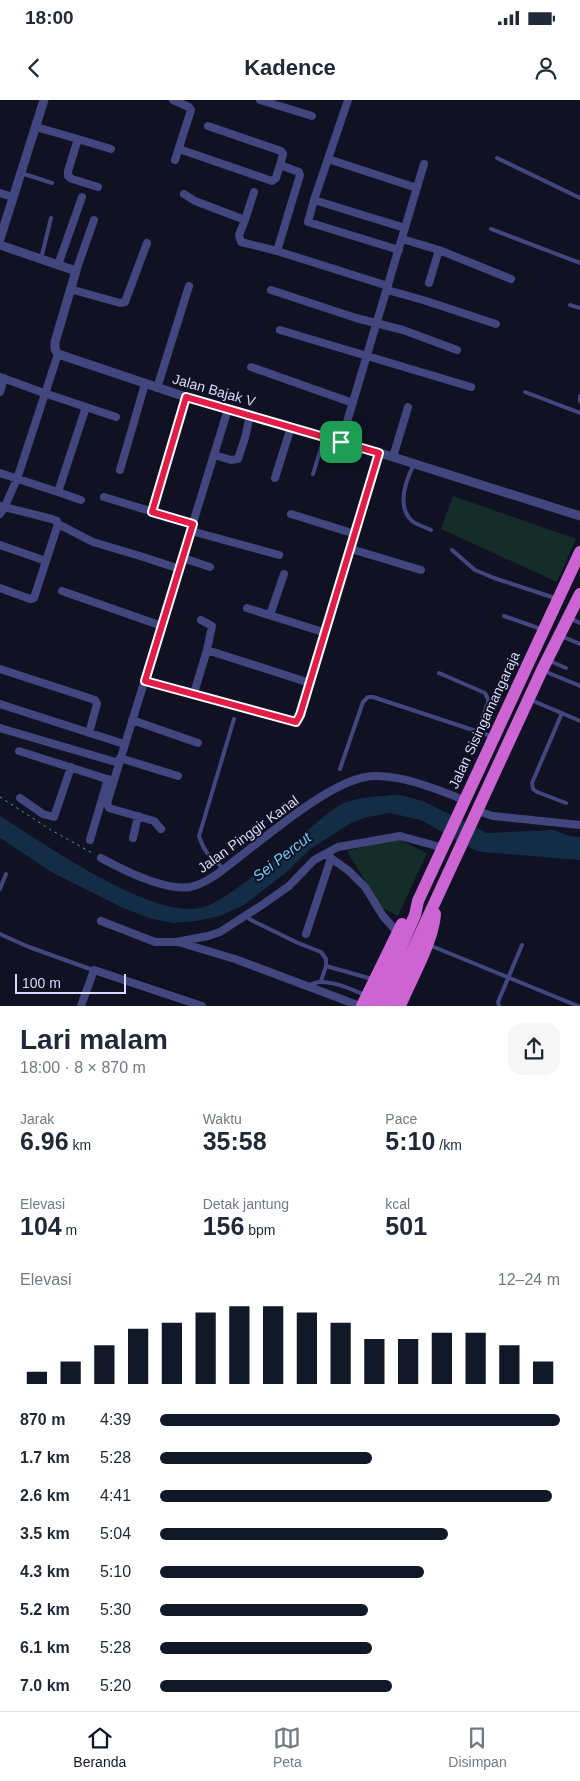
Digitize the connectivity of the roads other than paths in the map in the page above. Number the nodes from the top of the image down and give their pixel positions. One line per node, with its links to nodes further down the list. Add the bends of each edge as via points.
1 (44, 100): 7 (street)
2 (260, 100): 5 (street)
3 (348, 100): 12 (street)
4 (177, 101): 10 (street, via 192,110)
5 (312, 116)
6 (208, 126): 15 (street, via 281,151)
7 (36, 127): 8 (street); 16 (street)
8 (78, 139): 9 (street); 18 (street, via 68,176)
9 (111, 148)
10 (179, 149): 13 (street); 15 (street, via 272,181)
11 (497, 158): 25 (lane)
12 (328, 159): 19 (street); 26 (street)
13 (175, 160)
14 (424, 164): 19 (street)
15 (280, 165): 38 (street, via 296,170 300,175)
16 (21, 173): 17 (lane); 23 (street)
17 (52, 183)
18 (98, 187)
19 (417, 188): 30 (street)
20 (254, 192): 29 (street)
21 (0, 193): 23 (street)
22 (184, 194): 29 (street)
23 (13, 197): 32 (street)
24 (82, 197): 41 (street)
25 (580, 198)
26 (314, 200): 30 (street); 36 (street, via 310,224)
27 (51, 218): 39 (lane)
28 (94, 220): 42 (street)
29 (244, 220): 38 (street, via 239,235 241,242)
30 (405, 228): 33 (street)
31 (491, 230): 40 (lane)
32 (0, 239)
33 (402, 240): 36 (street); 37 (street)
34 (147, 243): 47 (street, via 125,302)
35 (0, 245): 39 (street)
36 (399, 250): 46 (street)
37 (439, 250): 43 (street); 44 (street)
38 (277, 251): 46 (street)
39 (41, 258): 41 (street)
40 (580, 263)
41 (58, 264): 42 (street)
42 (76, 271): 47 (street)
43 (511, 279)
44 (429, 284)
45 (189, 286): 61 (street)
46 (387, 288): 51 (street); 52 (street)
47 (70, 289): 55 (street, via 55,342 54,349)
48 (271, 290): 51 (street)
49 (570, 305): 50 (lane)
50 (580, 308)
51 (377, 323): 54 (street); 56 (street)
52 (496, 324)
53 (280, 330): 56 (street)
54 (457, 350)
55 (58, 354): 59 (street, Jalan Bajak V); 64 (street)
56 (367, 356): 60 (street); 68 (street)
57 (252, 367): 68 (street)
58 (2, 378): 62 (street); 64 (street)
59 (146, 384): 61 (street, Jalan Bajak V); 82 (street)
60 (471, 387)
61 (157, 388): 66 (street, Jalan Bajak V)
62 (0, 392)
63 (525, 392): 72 (lane)
64 (44, 394): 70 (street); 86 (street)
65 (580, 396): 67 (lane)
66 (186, 397): 71 (street, Jalan Bajak V); 91 (street)
67 (580, 401)
68 (353, 403): 77 (street)
69 (408, 406): 80 (street)
70 (86, 407): 74 (street); 87 (street)
71 (228, 409): 73 (street, Jalan Bajak V); 79 (street)
72 (580, 412)
73 (250, 415): 75 (street, Jalan Bajak V); 79 (street, via 238,459)
74 (116, 417)
75 (291, 427): 76 (street, Jalan Bajak V); 85 (street)
76 (324, 438): 77 (street, Jalan Bajak V); 84 (lane)
77 (341, 442): 78 (street, Jalan Bajak V)
78 (379, 453): 80 (street, Jalan Bajak V); 98 (street)
79 (214, 454): 96 (street)
80 (393, 457): 81 (street, Jalan Bajak V)
81 (414, 464): 94 (street, Jalan Bajak V); 97 (lane, via 403,502 414,522)
82 (120, 470)
83 (0, 473): 86 (street)
84 (313, 474)
85 (275, 478)
86 (17, 479): 87 (street); 90 (street)
87 (58, 492): 89 (street)
88 (104, 497): 91 (street)
89 (81, 500)
90 (3, 506): 92 (street); 95 (street, via 52,519)
91 (152, 512): 96 (street)
92 (0, 514)
93 (291, 514): 98 (street)
94 (580, 516)
95 (58, 524): 105 (street); 107 (street, via 93,542)
96 (192, 528): 103 (street); 104 (street)
97 (430, 530)
98 (355, 534): 100 (street)
99 (0, 545): 105 (street)
100 (351, 549): 108 (street); 121 (street)
101 (452, 550): 113 (lane, via 475,570)
102 (580, 552): 113 (highway, Jalan Sisingamangaraja)
103 (279, 555)
104 (183, 558): 106 (street); 107 (street)
105 (46, 561): 110 (street, via 34,598)
106 (210, 567)
107 (180, 569): 119 (street)
108 (421, 570)
109 (284, 574): 115 (street)
110 (0, 588)
111 (62, 591): 119 (street)
112 (580, 594): 118 (highway)
113 (557, 598): 120 (highway, Jalan Sisingamangaraja)
114 (247, 608): 115 (street)
115 (270, 615): 121 (street)
116 (504, 616): 120 (lane)
117 (201, 620): 124 (street, via 212,626)
118 (574, 621): 122 (highway)
119 (162, 626): 129 (street)
120 (543, 630): 142 (highway, Jalan Sisingamangaraja)
121 (326, 633): 130 (street)
122 (560, 636): 123 (lane); 125 (highway)
123 (580, 644)
124 (206, 650): 130 (street); 132 (street)
125 (545, 665): 126 (lane); 131 (lane); 133 (highway)
126 (566, 668)
127 (0, 670): 141 (street, via 95,700 97,704)
128 (439, 673): 140 (lane, via 485,693 488,703)
129 (145, 681): 132 (street); 137 (street)
130 (310, 683): 132 (street, via 299,719 294,722)
131 (580, 686)
132 (194, 693)
133 (529, 700): 135 (lane); 154 (highway)
134 (0, 704): 141 (street)
135 (562, 713): 138 (lane); 152 (lane, via 532,783 537,792)
136 (234, 718): 163 (lane, via 199,836 203,850)
137 (132, 720): 143 (street); 144 (street)
138 (580, 721)
139 (0, 728): 146 (street)
140 (477, 731): 142 (lane); 148 (lane, via 368,697 363,702)
141 (89, 733): 144 (street)
142 (493, 737): 153 (highway, Jalan Sisingamangaraja)
143 (198, 743)
144 (124, 744): 146 (street)
145 (19, 751): 147 (street)
146 (120, 760): 149 (street); 150 (street)
147 (71, 767): 150 (street); 151 (street, via 54,817 43,814)
148 (340, 769)
149 (178, 776)
150 (111, 780): 155 (street, via 108,807); 159 (street)
151 (20, 798)
152 (566, 803)
153 (462, 804): 160 (highway, Jalan Sisingamangaraja); 163 (street, Jalan Pinggir Kanal, via 424,784 365,777 339,786 313,802)
154 (476, 812): 156 (street); 166 (highway)
155 (138, 816): 157 (street, via 156,822); 158 (street)
156 (580, 826)
157 (161, 829)
158 (133, 838)
159 (90, 840)
160 (444, 848): 161 (street, via 400,836 338,847); 167 (highway, Jalan Sisingamangaraja)
161 (328, 856): 168 (street, via 314,860 289,886); 170 (street, via 365,887); 172 (street)
162 (101, 858): 163 (street, Jalan Pinggir Kanal, via 138,876 177,887 198,884)
163 (224, 869)
164 (6, 874): 165 (lane)
165 (0, 889)
166 (436, 901): 174 (highway, via 434,924); 180 (highway)
167 (418, 902): 170 (highway); 180 (highway)
168 (246, 916): 173 (street, via 220,932); 176 (lane, via 322,952)
169 (101, 921): 173 (street, via 155,942)
170 (398, 933): 180 (highway)
171 (0, 934): 177 (lane)
172 (306, 934)
173 (176, 942): 181 (street, via 235,959)
174 (426, 944): 178 (lane); 186 (highway)
175 (522, 945): 178 (lane)
176 (326, 966): 179 (lane); 180 (lane)
177 (94, 970): 183 (street); 184 (street)
178 (507, 978): 187 (lane); 188 (lane)
179 (321, 981): 181 (lane); 182 (lane)
180 (385, 984): 182 (highway); 185 (highway)
181 (308, 987): 182 (street)
182 (366, 1003)
183 (81, 1006)
184 (202, 1006)
185 (388, 1006)
186 (400, 1006)
187 (499, 1006)
188 (578, 1006)

